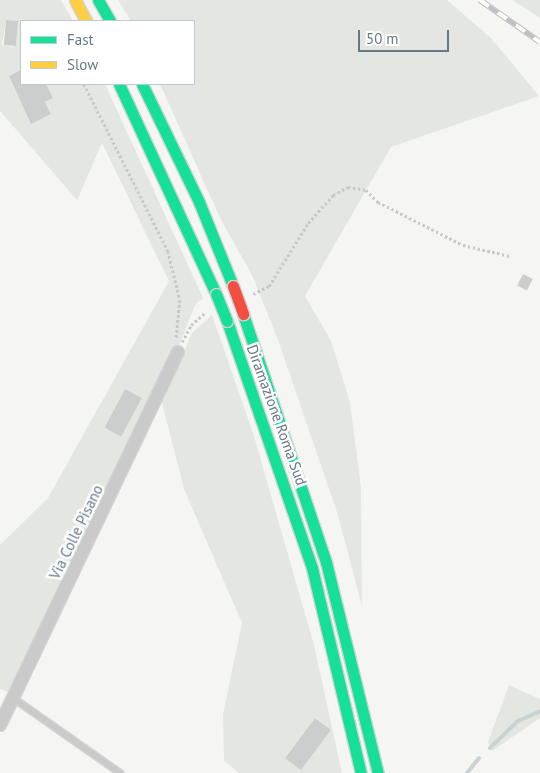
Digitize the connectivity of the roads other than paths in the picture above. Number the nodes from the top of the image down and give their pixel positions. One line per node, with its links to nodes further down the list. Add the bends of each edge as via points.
1 (75, 0): 3 (highway)
2 (98, 0): 4 (highway)
3 (85, 20)
4 (109, 20)
5 (119, 85): 11 (highway, Diramazione Roma Sud, bridge, via 227,321 312,568)
6 (142, 85): 12 (highway, Diramazione Roma Sud, bridge, via 185,171 244,314 326,562)
7 (178, 352): 8 (street, Via Colle Pisano)
8 (13, 698): 9 (street, Via Colle Pisano); 10 (lane)
9 (0, 725)
10 (120, 773)
11 (361, 773)
12 (378, 773)

